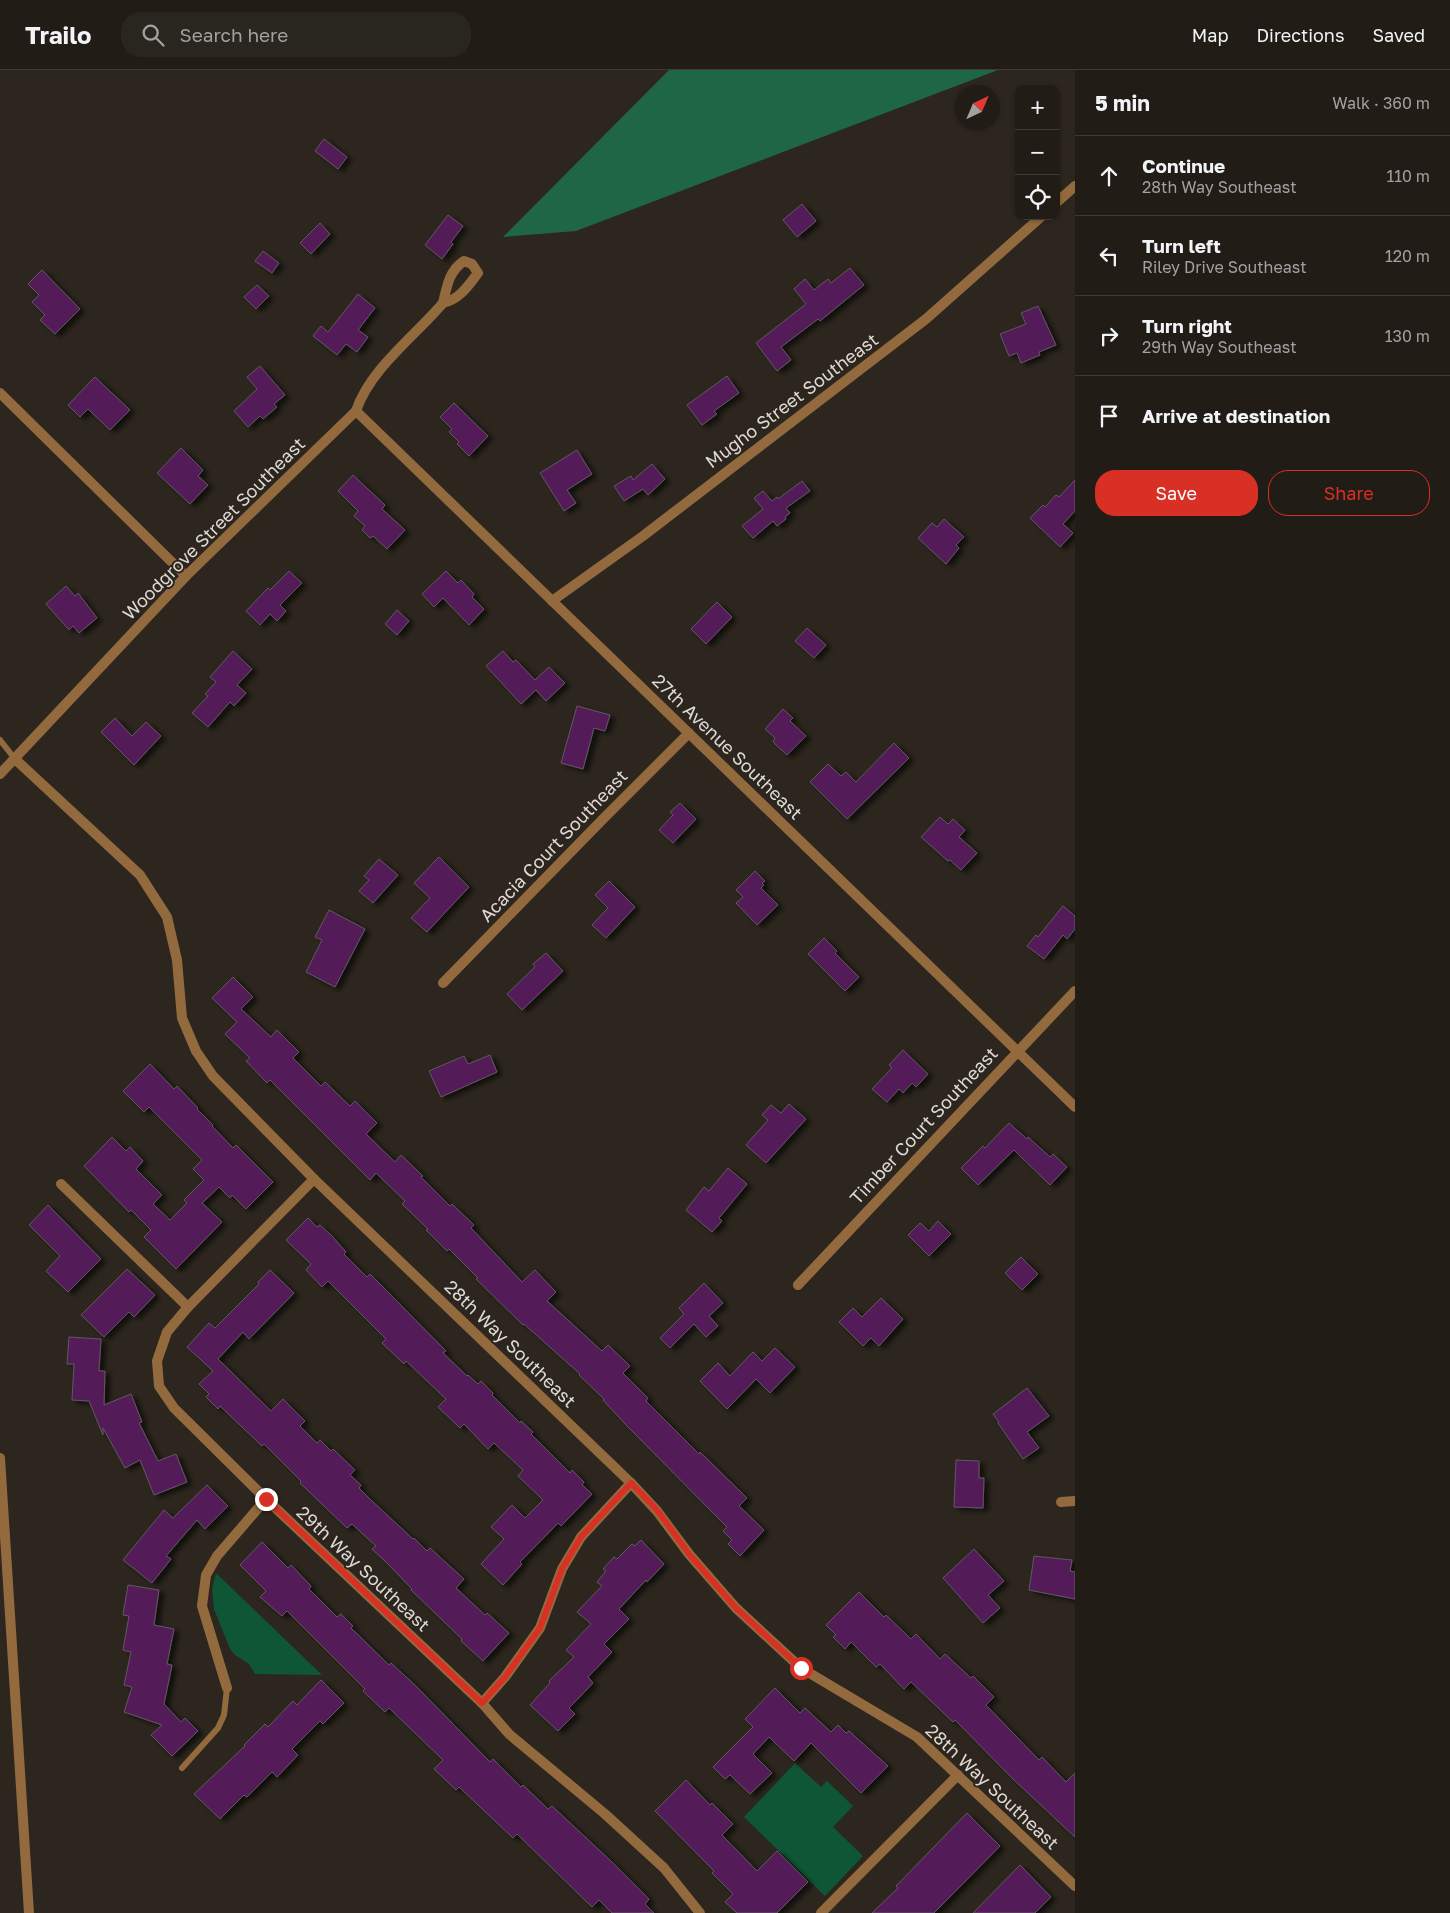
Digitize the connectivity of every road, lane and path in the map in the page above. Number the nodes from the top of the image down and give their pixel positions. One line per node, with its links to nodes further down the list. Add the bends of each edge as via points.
1 (1075, 186): 2 (street)
2 (1060, 199)
3 (1038, 220): 8 (street, Mugho Street Southeast, via 926,320 643,536)
4 (443, 303): 6 (street, Woodgrove Street Southeast, via 380,370 361,397)
5 (0, 393): 7 (street)
6 (356, 411): 7 (street, Woodgrove Street Southeast); 8 (street, 27th Avenue Southeast)
7 (186, 576): 11 (street, Woodgrove Street Southeast)
8 (552, 600): 9 (street, 27th Avenue Southeast)
9 (689, 733): 13 (street, Acacia Court Southeast); 15 (street, 27th Avenue Southeast)
10 (0, 740): 11 (lane)
11 (16, 759): 12 (street, Woodgrove Street Southeast); 17 (street, 28th Way Southeast, via 140,875 167,917 177,960 182,1018 196,1051 213,1076)
12 (0, 774)
13 (443, 983)
14 (1075, 991): 15 (street, Timber Court Southeast)
15 (1018, 1051): 16 (street, 27th Avenue Southeast); 19 (street, Timber Court Southeast)
16 (1075, 1107)
17 (314, 1180): 20 (street, 29th Way Southeast); 22 (street, 28th Way Southeast)
18 (61, 1184): 20 (street)
19 (798, 1285)
20 (188, 1307): 23 (street, 29th Way Southeast, via 167,1332 158,1361 159,1386 174,1408)
21 (0, 1458): 31 (street)
22 (631, 1483): 27 (street, via 581,1537 562,1569 540,1628); 29 (street, 28th Way Southeast, via 657,1510 689,1554 736,1608 801,1668 917,1737)
23 (266, 1499): 26 (street, via 206,1575 202,1606); 27 (street, 29th Way Southeast)
24 (1075, 1501): 25 (street)
25 (1061, 1502)
26 (227, 1688): 28 (lane, via 224,1715 218,1728)
27 (482, 1703): 32 (street, 29th Way Southeast, via 509,1734 664,1868)
28 (182, 1768)
29 (958, 1775): 30 (street, 28th Way Southeast); 33 (street)
30 (1075, 1886)
31 (29, 1913)
32 (700, 1913)
33 (821, 1913)

